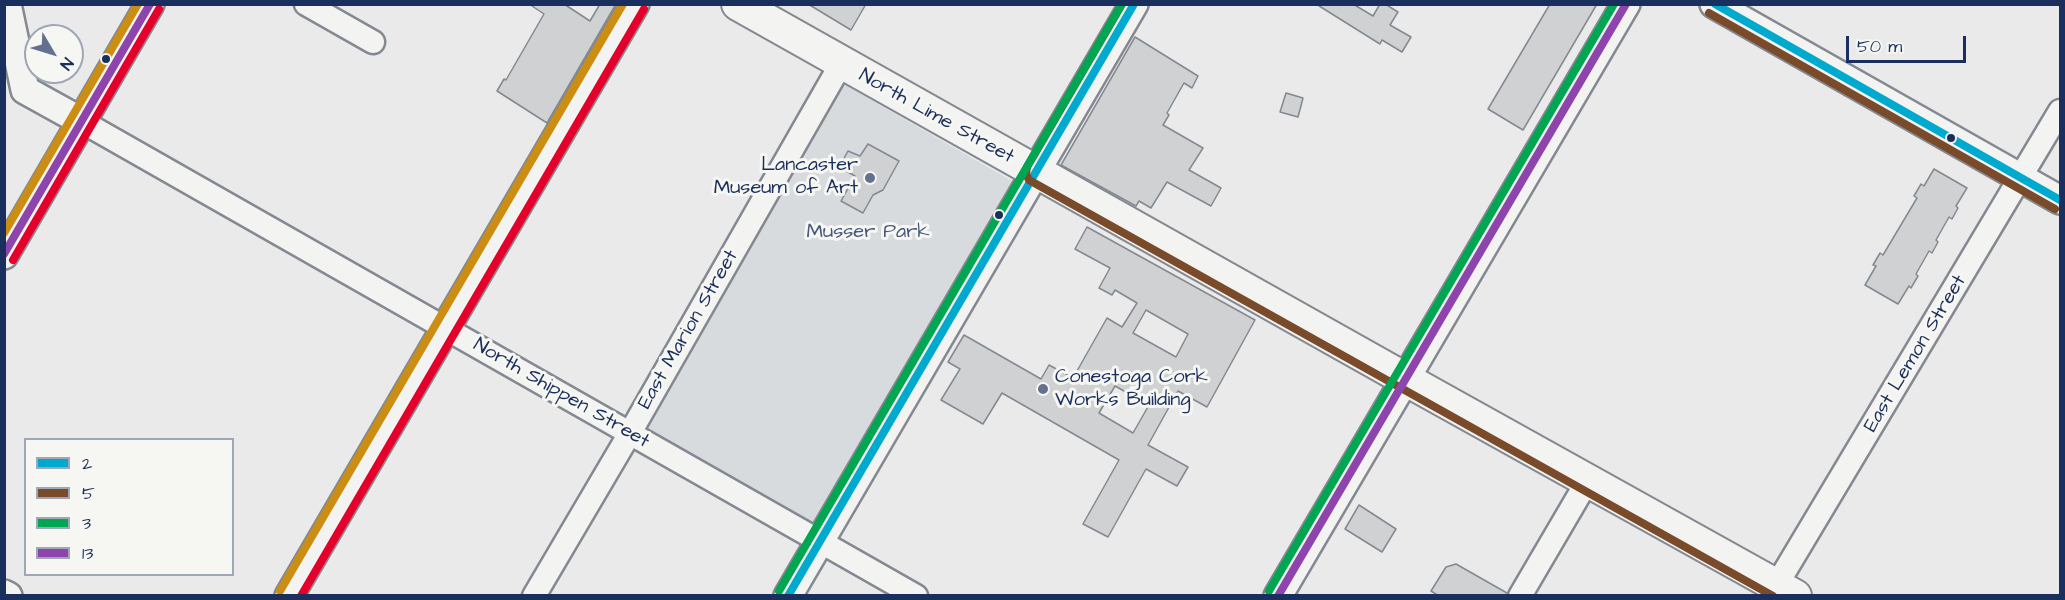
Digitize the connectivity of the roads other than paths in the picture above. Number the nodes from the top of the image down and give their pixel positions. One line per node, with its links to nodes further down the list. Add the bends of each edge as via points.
1 (7, 4): 11 (main road)
2 (150, 4): 13 (main road)
3 (306, 4): 9 (street)
4 (635, 4): 18 (main road)
5 (738, 4): 10 (highway, North Lime Street)
6 (1134, 4): 14 (main road)
7 (1626, 4): 19 (main road)
8 (1714, 4): 15 (main road)
9 (372, 42)
10 (841, 64): 14 (highway, North Lime Street); 20 (street, East Marion Street)
11 (15, 85): 13 (main road)
12 (2061, 111): 15 (street, East Lemon Street)
13 (81, 121): 17 (main road); 18 (street, North Shippen Street)
14 (1036, 172): 19 (highway, North Lime Street); 22 (main road)
15 (2021, 177): 16 (main road); 23 (street, East Lemon Street)
16 (2061, 200)
17 (4, 255)
18 (446, 329): 20 (street, North Shippen Street); 24 (main road)
19 (1405, 379): 21 (highway, North Lime Street); 28 (main road)
20 (630, 433): 22 (street, North Shippen Street); 25 (street, East Marion Street)
21 (1588, 480): 23 (highway, North Lime Street); 29 (street)
22 (820, 542): 26 (main road); 27 (street, North Shippen Street)
23 (1780, 592)
24 (289, 596)
25 (534, 596)
26 (788, 596)
27 (916, 596)
28 (1278, 596)
29 (1520, 596)

